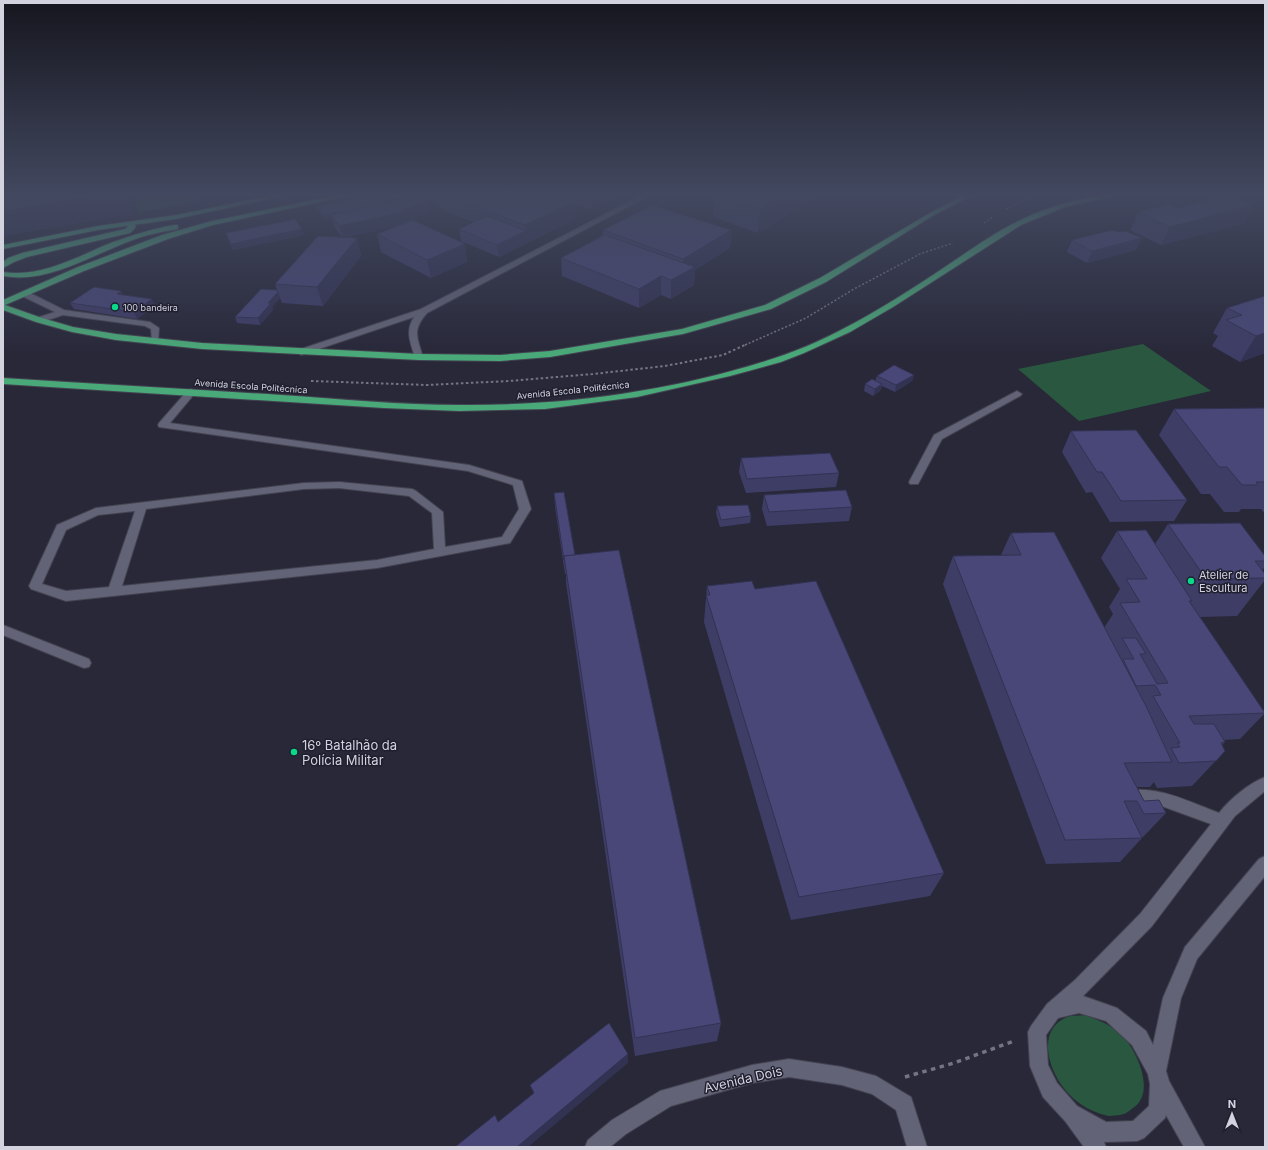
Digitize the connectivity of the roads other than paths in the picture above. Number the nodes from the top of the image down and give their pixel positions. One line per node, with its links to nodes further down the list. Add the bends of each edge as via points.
1 (60, 247): 7 (highway, via 25,255)
2 (109, 247): 8 (highway, via 41,273 19,276)
3 (138, 247): 9 (highway)
4 (548, 247): 12 (street)
5 (878, 247): 17 (highway, via 823,280 768,307 683,331 550,354 500,358)
6 (980, 247): 19 (highway, Avenida Escola Politécnica, via 858,325 811,347 777,360 695,382 605,399 544,406 483,408 402,406)
7 (3, 266)
8 (3, 274)
9 (25, 294): 10 (highway); 13 (street)
10 (3, 303)
11 (3, 306): 14 (highway)
12 (424, 311): 16 (street); 17 (street, via 414,320 412,326)
13 (62, 312): 14 (street); 15 (street, via 147,324 155,328)
14 (39, 320): 15 (highway, via 109,336)
15 (155, 341): 16 (highway)
16 (301, 352): 17 (highway)
17 (419, 357)
18 (3, 381): 19 (highway, Avenida Escola Politécnica)
19 (191, 392): 23 (street, via 163,425 469,468 518,483 525,509 506,540)
20 (1017, 394): 21 (street, via 938,437)
21 (914, 482)
22 (142, 506): 23 (street, via 304,486 339,485 412,493 437,512); 24 (street); 24 (street, via 96,512 61,528 35,586 66,596)
23 (440, 552): 24 (street, via 377,564)
24 (114, 592)
25 (3, 630): 26 (street)
26 (84, 663)
27 (1265, 784): 29 (street)
28 (1120, 798): 29 (street, via 1156,797)
29 (1222, 821): 31 (street, via 1146,920 1082,986)
30 (1265, 864): 32 (street, via 1191,953 1172,998)
31 (1053, 1010): 32 (street, via 1079,1004 1111,1014 1139,1038); 33 (street, via 1037,1032 1039,1066 1050,1090)
32 (1159, 1078): 33 (street, via 1158,1111 1137,1131 1104,1132); 37 (street)
33 (1070, 1113): 36 (street)
34 (595, 1147): 35 (street, Avenida Dois, via 619,1127 667,1098 752,1074 789,1068 842,1076 876,1086 904,1104)
35 (917, 1147)
36 (1096, 1147)
37 (1196, 1147)

